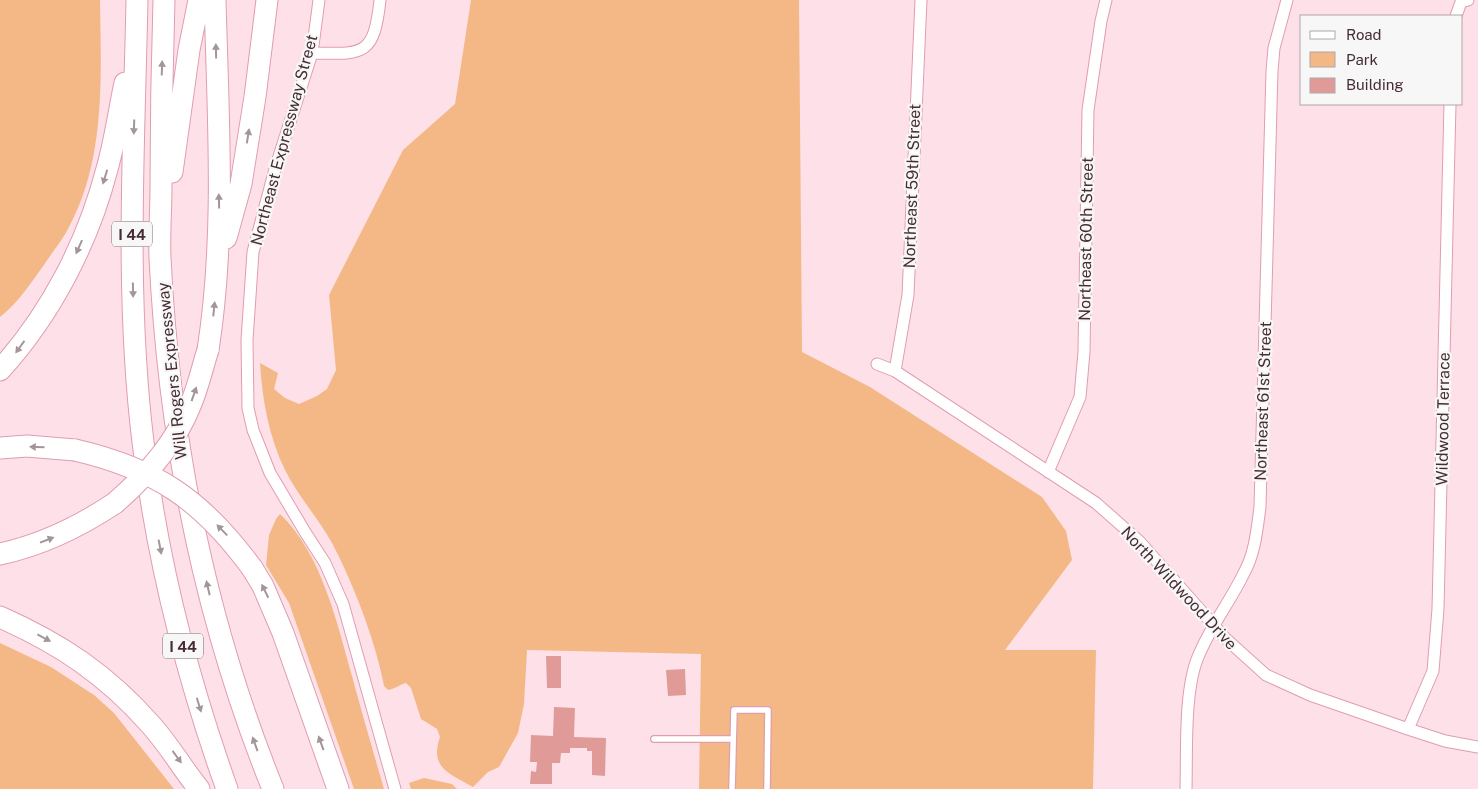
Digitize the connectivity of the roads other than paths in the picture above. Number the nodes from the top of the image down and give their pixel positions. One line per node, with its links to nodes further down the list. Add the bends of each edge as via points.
1 (137, 0): 13 (highway, Will Rogers Expressway / I 44)
2 (164, 0): 16 (highway, Will Rogers Expressway / I 44, one-way to 2)
3 (200, 0): 16 (highway, via 189,50)
4 (215, 0): 17 (highway, one-way to 4)
5 (266, 0): 17 (highway, one-way to 5, via 241,184)
6 (319, 0): 14 (street, Northeast Expressway Street)
7 (380, 0): 14 (street, via 372,40 364,48 349,54)
8 (921, 0): 20 (street, Northeast 59th Street, via 908,296)
9 (1106, 0): 22 (street, Northeast 60th Street, via 1088,110 1084,352 1080,397)
10 (1287, 0): 25 (street, Northeast 61st Street, via 1274,48 1272,72 1260,507 1256,540 1245,572)
11 (1468, 0): 12 (street, via 1460,2)
12 (1456, 15)
13 (136, 26): 19 (highway, one-way to 19, via 107,168 83,238 67,274 38,322); 31 (highway, Will Rogers Expressway / I 44, one-way to 31, via 132,254 143,441 153,508 179,633)
14 (312, 52): 34 (street, Northeast Expressway Street, via 253,252 247,340 248,408 270,473 326,563 343,604)
15 (1450, 105): 26 (street, Wildwood Terrace, via 1438,609 1433,671)
16 (160, 256): 32 (highway, Will Rogers Expressway / I 44, one-way to 16, via 235,683 209,593 194,524 171,392)
17 (218, 267): 23 (highway, one-way to 17, bridge, via 61,535 84,523 114,503 153,465 178,429 193,399 208,350)
18 (877, 364): 20 (street, North Wildwood Drive)
19 (0, 370)
20 (895, 372): 22 (street, North Wildwood Drive)
21 (0, 448): 33 (highway, one-way to 21, bridge, via 263,586 232,541 213,521 198,506 152,476 105,457 74,450 27,446)
22 (1048, 472): 25 (street, North Wildwood Drive, via 1096,503 1139,541)
23 (0, 554)
24 (0, 617): 30 (highway, one-way to 30, via 53,642 115,688 152,726)
25 (1213, 625): 26 (street, North Wildwood Drive, via 1266,676 1310,695); 37 (street, Northeast 61st Street, via 1197,658 1191,687)
26 (1408, 728): 29 (street, North Wildwood Drive, via 1445,741)
27 (654, 739): 28 (lane)
28 (733, 739): 35 (lane); 36 (lane, via 734,710 768,710)
29 (1478, 747)
30 (199, 789)
31 (227, 789)
32 (273, 789)
33 (338, 789)
34 (395, 789)
35 (732, 789)
36 (767, 789)
37 (1186, 789)

